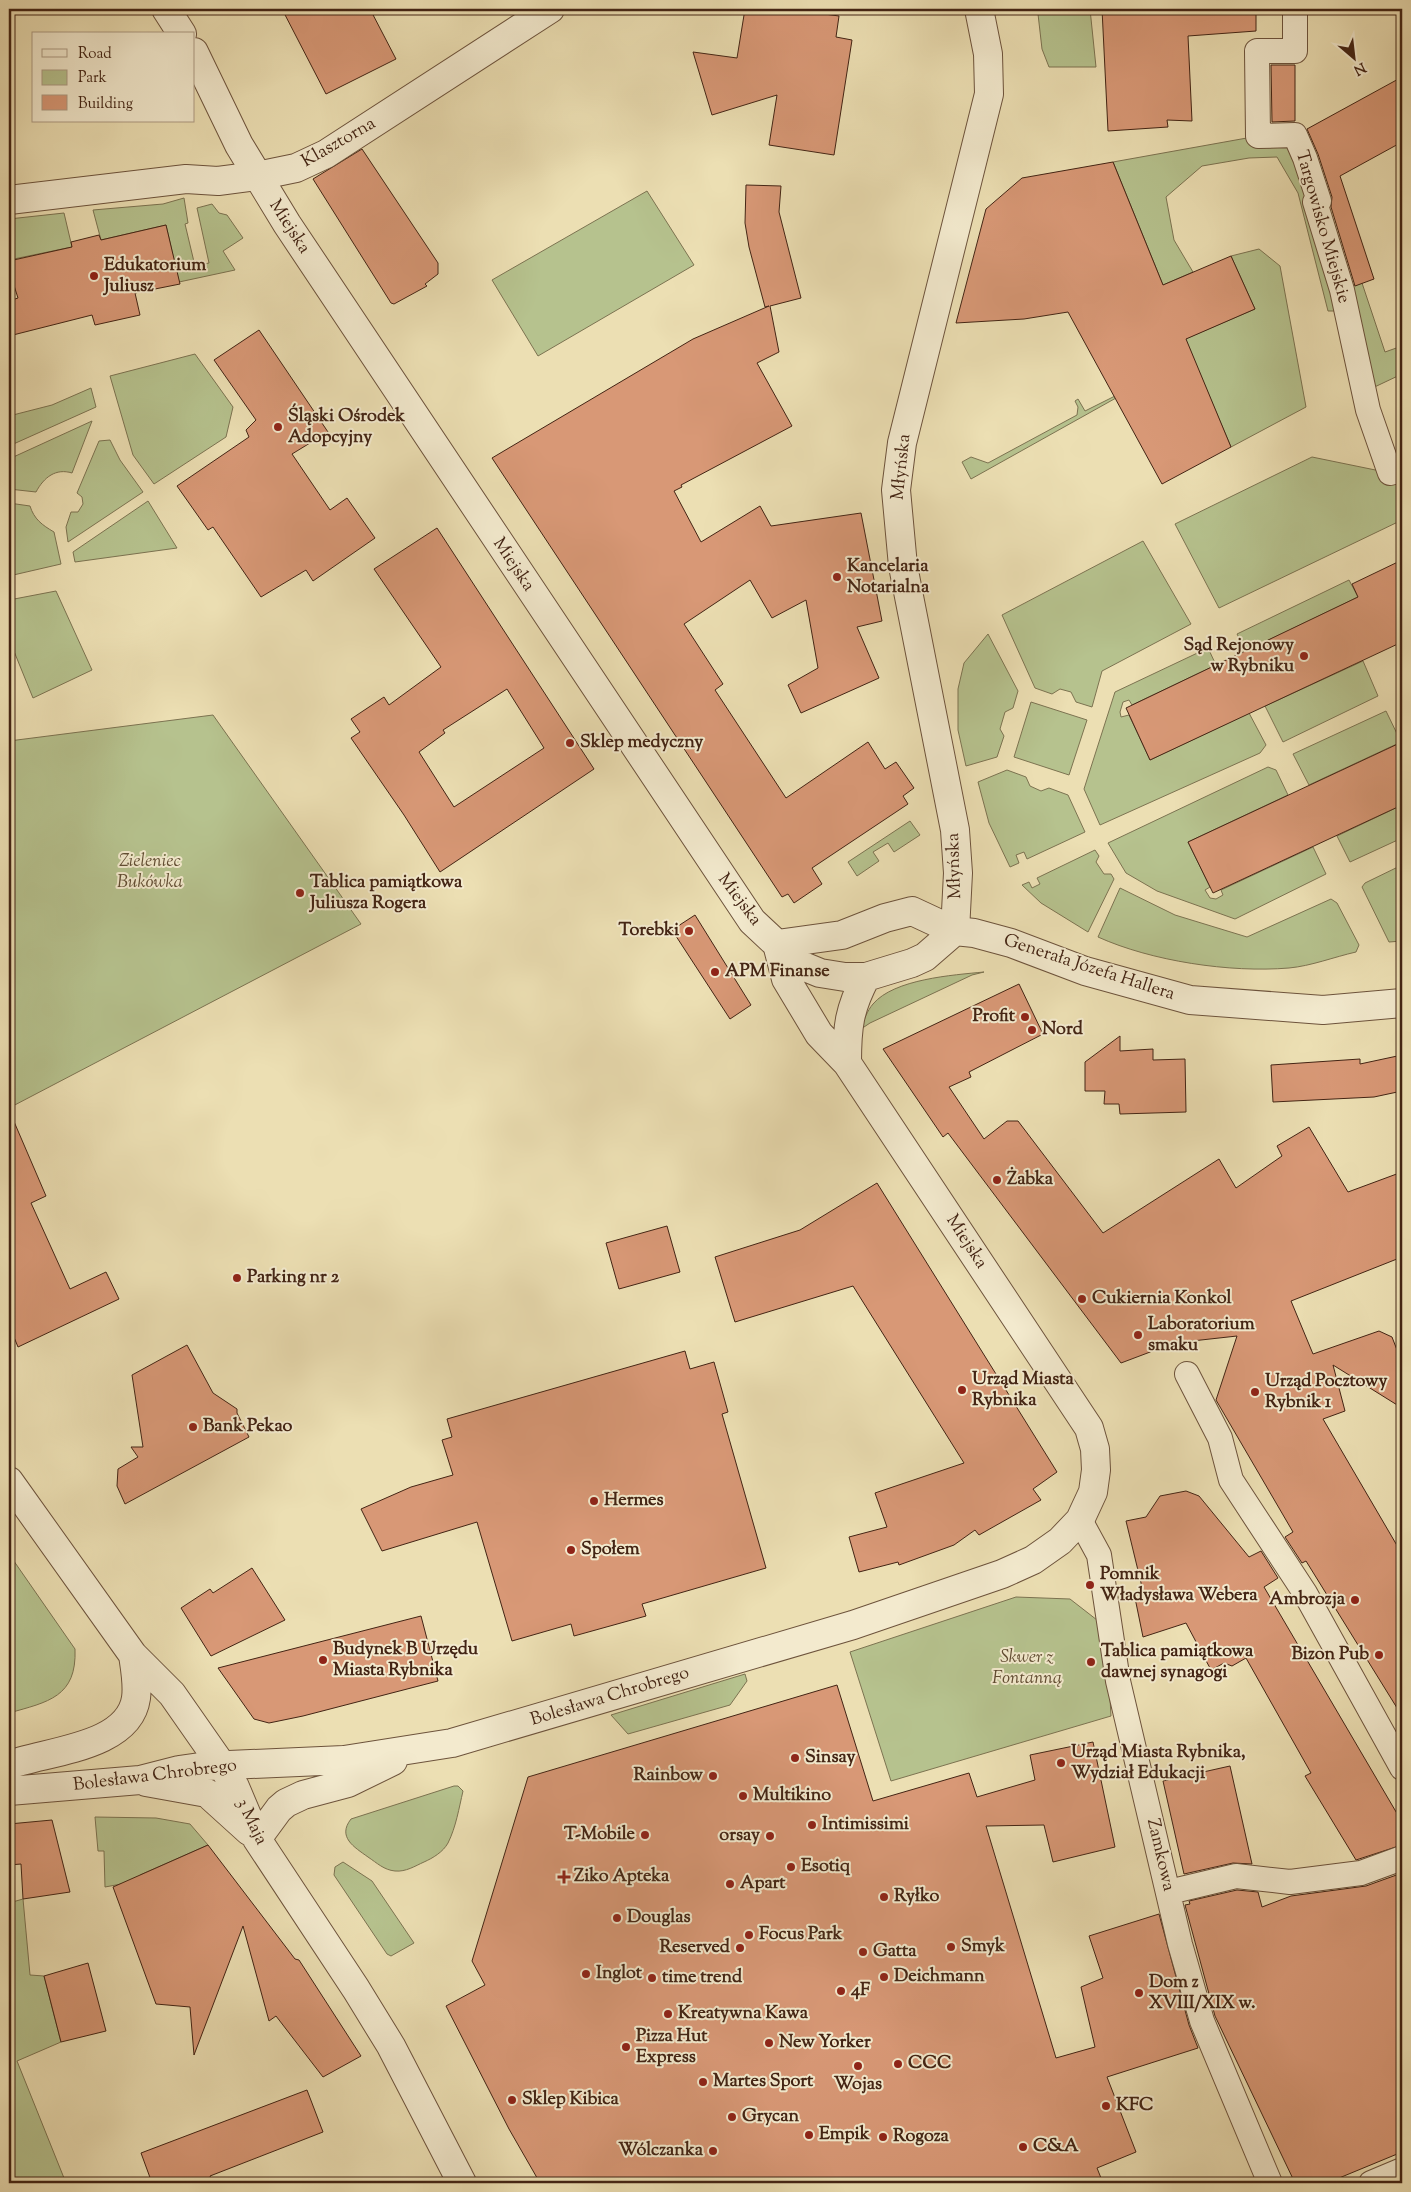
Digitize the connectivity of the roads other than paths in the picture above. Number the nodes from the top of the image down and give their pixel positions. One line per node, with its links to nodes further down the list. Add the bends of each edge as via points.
1 (166, 9): 6 (street)
2 (182, 9): 7 (street)
3 (550, 9): 9 (street, Klasztorna, via 326,154 296,168)
4 (978, 9): 12 (street, Młyńska, via 988,54 989,94 902,443 896,490 903,566 955,830 958,873)
5 (1295, 9): 11 (street, Targowisko Miejskie, via 1295,51 1257,51 1258,136 1295,135 1305,158 1342,290 1368,410 1390,473)
6 (181, 32)
7 (188, 32)
8 (195, 54): 9 (street, Miejska)
9 (257, 176): 10 (street, Klasztorna, via 218,181 186,179); 13 (street, Miejska, via 720,876 752,921)
10 (9, 200)
11 (1402, 470)
12 (955, 931): 13 (street, Generała Józefa Hallera, via 912,911 842,935); 14 (street, via 925,957); 15 (street, Generała Józefa Hallera, via 1010,943 1085,971 1190,1000 1323,1010)
13 (777, 944): 14 (street, via 798,964 820,974); 16 (street, Miejska, via 786,979 819,1034)
14 (866, 977): 16 (street, via 850,1013)
15 (1402, 1003)
16 (847, 1063): 18 (street, Miejska)
17 (1187, 1374): 25 (street, via 1220,1438 1231,1480 1305,1593)
18 (1084, 1420): 20 (street, Bolesława Chrobrego, via 1094,1443 1096,1470 1093,1492)
19 (9, 1481): 21 (street, 3 Maja)
20 (1080, 1520): 22 (street, Bolesława Chrobrego, via 1042,1554 997,1576 853,1625 452,1743); 30 (street, Zamkowa, via 1099,1555 1118,1681)
21 (133, 1656): 23 (street, via 136,1699 129,1715 114,1732 88,1744); 24 (street, 3 Maja, via 172,1694)
22 (419, 1748): 24 (street, Bolesława Chrobrego, via 344,1760); 28 (street, via 348,1783 286,1802)
23 (9, 1765)
24 (223, 1767): 26 (street, Bolesława Chrobrego, via 179,1770); 28 (street, 3 Maja)
25 (1402, 1768)
26 (140, 1780): 27 (street, Bolesława Chrobrego); 28 (street, via 207,1793)
27 (9, 1791)
28 (257, 1839): 32 (street, 3 Maja, via 375,2018)
29 (1402, 1858): 30 (street, via 1361,1873 1290,1882 1236,1876)
30 (1169, 1892): 33 (street, Zamkowa, via 1202,2020)
31 (1402, 2170): 34 (street)
32 (462, 2183)
33 (1270, 2183)
34 (1371, 2183)

